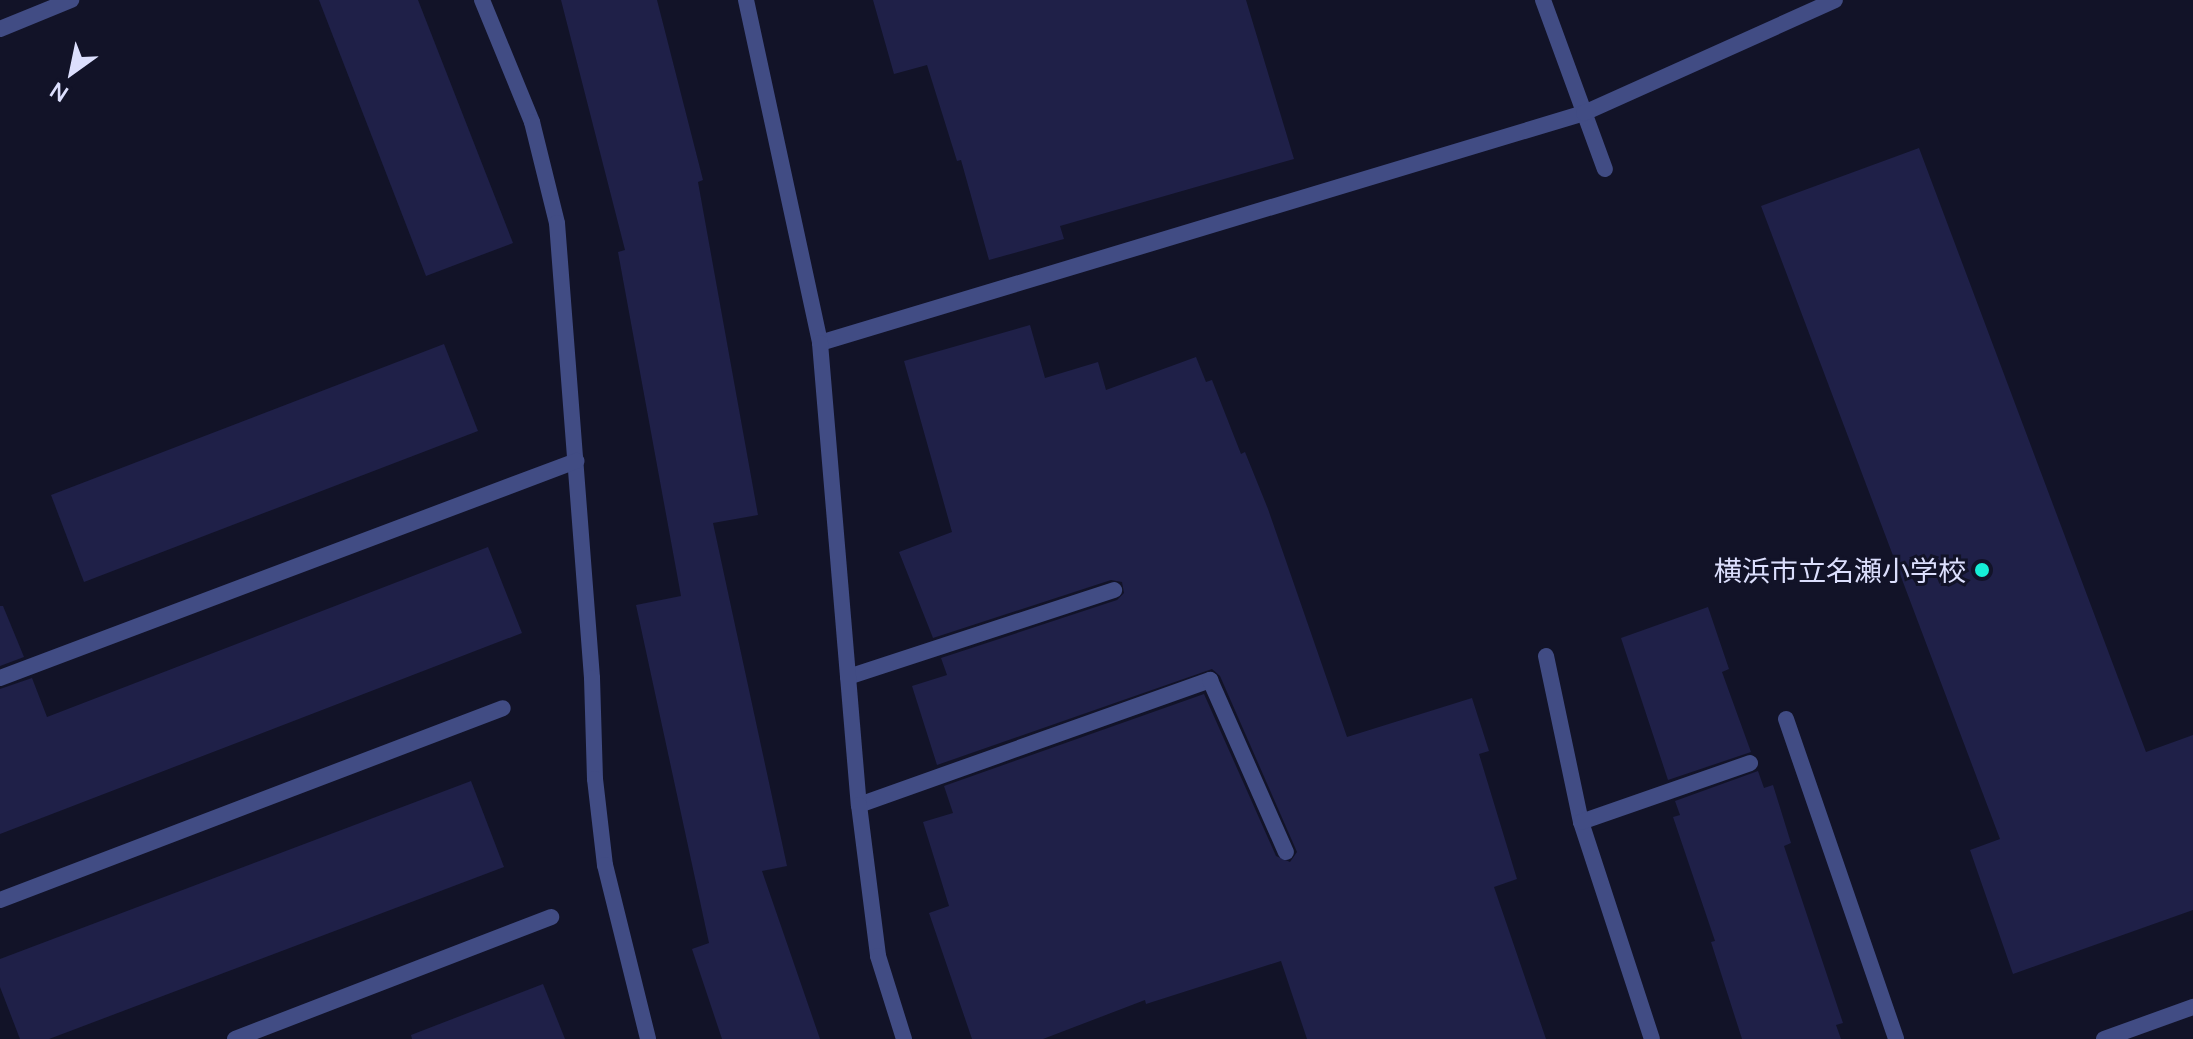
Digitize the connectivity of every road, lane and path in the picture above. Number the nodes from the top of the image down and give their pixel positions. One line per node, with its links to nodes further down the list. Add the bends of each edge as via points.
1 (71, 0): 6 (street)
2 (482, 0): 10 (street, via 532,122 557,223)
3 (746, 0): 9 (street)
4 (1543, 0): 7 (street)
5 (1835, 0): 7 (street)
6 (0, 29)
7 (1584, 113): 8 (street); 9 (street)
8 (1605, 169)
9 (820, 343): 13 (street)
10 (576, 461): 14 (street); 25 (street, via 605,865)
11 (1114, 590): 13 (street)
12 (1546, 656): 19 (street)
13 (848, 677): 18 (street)
14 (0, 678)
15 (503, 708): 21 (street)
16 (1786, 719): 28 (street)
17 (1750, 763): 19 (street)
18 (859, 805): 20 (street, via 1210,680); 26 (street, via 878,956)
19 (1581, 822): 27 (street)
20 (1286, 852)
21 (0, 900)
22 (551, 917): 24 (street)
23 (2193, 1007): 29 (street)
24 (235, 1039)
25 (648, 1039)
26 (904, 1039)
27 (1652, 1039)
28 (1896, 1039)
29 (2104, 1039)

